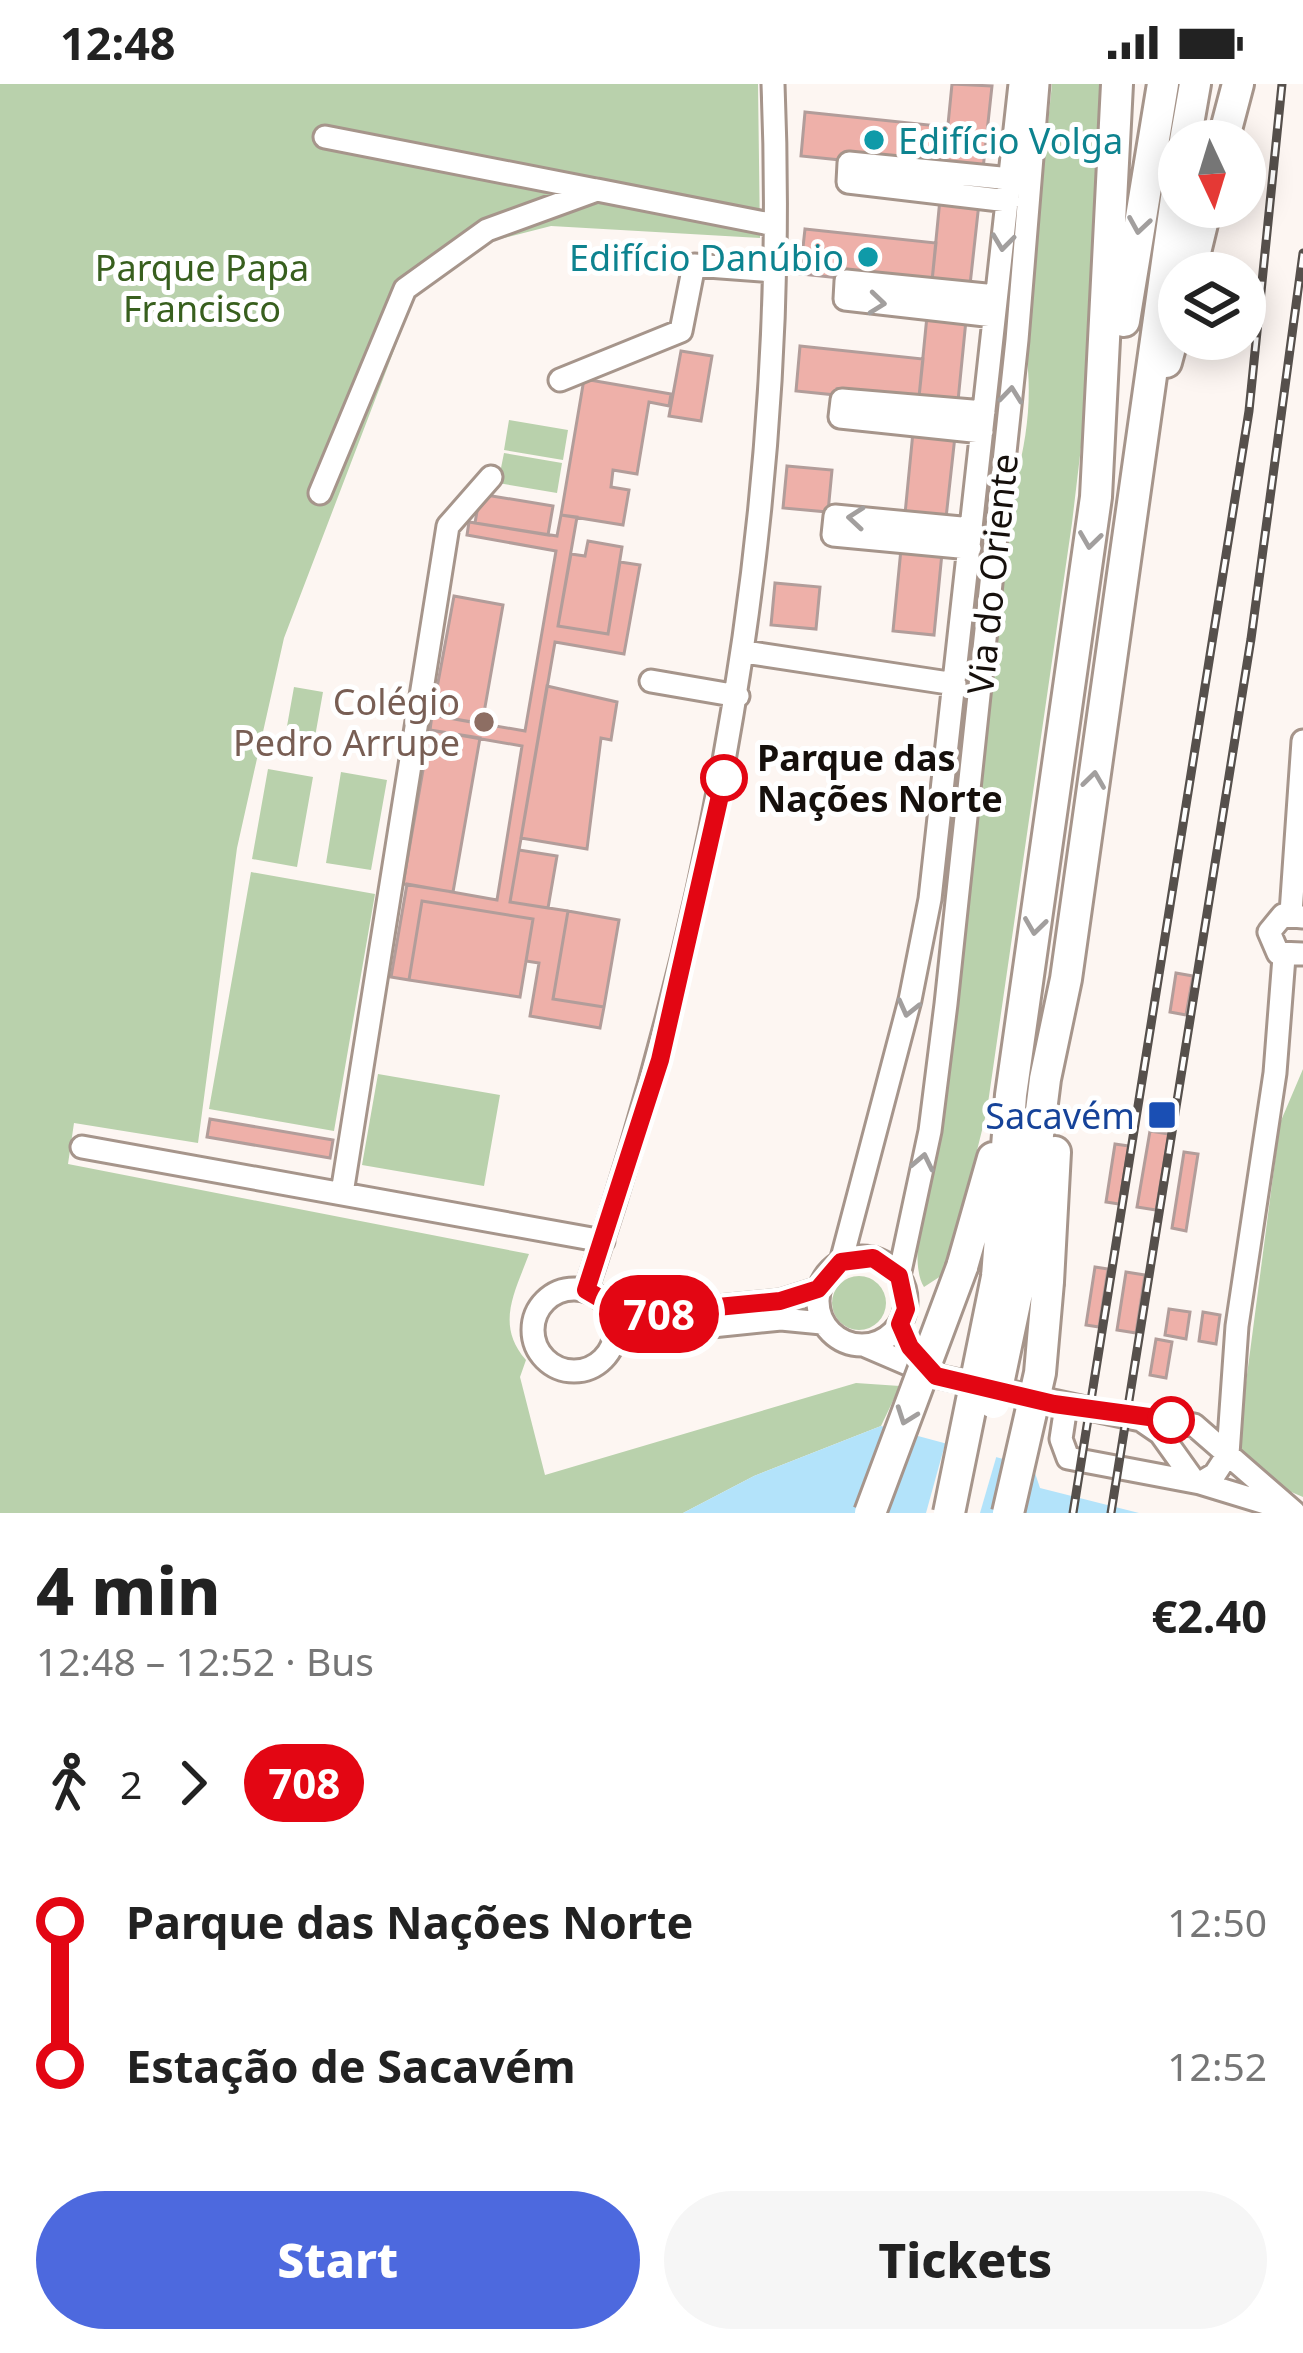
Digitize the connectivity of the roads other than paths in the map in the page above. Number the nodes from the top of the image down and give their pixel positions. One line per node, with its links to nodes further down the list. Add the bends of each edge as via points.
1 (773, 84): 11 (street)
2 (1020, 84): 10 (street, Via do Oriente)
3 (1039, 84): 23 (street, Via do Oriente, one-way to 3)
4 (1117, 84): 18 (highway)
5 (1238, 84): 7 (highway)
6 (1178, 107): 18 (highway, one-way to 18)
7 (1229, 120)
8 (326, 137): 9 (street)
9 (597, 190): 11 (street); 21 (street, via 488,230 405,290)
10 (1009, 190): 10 (street, via 849,163 848,182); 14 (street, Via do Oriente, one-way to 14)
11 (775, 224): 13 (street)
12 (1171, 228): 19 (highway)
13 (774, 271): 16 (street, via 694,265 681,332); 24 (street, via 767,452)
14 (995, 306): 14 (street, one-way to 14, via 846,281 845,299); 17 (street, Via do Oriente)
15 (1167, 360): 19 (highway)
16 (560, 380)
17 (983, 422): 17 (street, via 842,400 840,417); 22 (street, Via do Oriente)
18 (1100, 424): 32 (highway, one-way to 32)
19 (1141, 454): 38 (highway, one-way to 19, via 1045,1078)
20 (491, 477): 34 (street, via 448,526)
21 (320, 493)
22 (971, 538): 22 (street, one-way to 22, via 835,516 833,535); 26 (street, Via do Oriente)
23 (985, 637): 26 (street); 28 (street, Via do Oriente)
24 (746, 652): 26 (street); 27 (street)
25 (651, 681): 27 (street)
26 (955, 684): 28 (street); 36 (street, Via do Oriente, one-way to 36, via 926,919)
27 (738, 696): 35 (street, via 660,1060)
28 (974, 731): 37 (street, Via do Oriente, one-way to 28, via 930,1131)
29 (1303, 741): 30 (street)
30 (1297, 915): 31 (street, via 1276,919 1269,932 1272,947)
31 (1294, 955): 46 (street)
32 (1011, 1095): 38 (highway); 53 (highway, one-way to 53, bridge, via 962,1268)
33 (82, 1148): 34 (street)
34 (343, 1193): 35 (street)
35 (603, 1241): 40 (street)
36 (841, 1262): 37 (street, via 873,1258); 39 (street)
37 (899, 1276): 42 (street, via 906,1309)
38 (1022, 1280): 54 (highway, bridge); 55 (highway, bridge); 56 (highway, bridge, via 1040,1373)
39 (818, 1289): 41 (street); 43 (street)
40 (586, 1290): 43 (street, via 603,1300); 43 (street, via 554,1293 542,1304 533,1334 539,1351 550,1363 582,1370 609,1352)
41 (822, 1323): 43 (street); 44 (street, via 844,1343)
42 (900, 1324): 44 (street); 45 (street)
43 (614, 1326)
44 (866, 1346): 45 (street)
45 (936, 1376): 47 (street)
46 (1230, 1400): 49 (street, via 1211,1422); 50 (street)
47 (1066, 1406): 48 (street); 51 (street, via 1061,1439 1068,1458)
48 (1141, 1420): 49 (street); 51 (street)
49 (1195, 1425): 50 (street)
50 (1228, 1454): 51 (street); 52 (street)
51 (1198, 1482): 52 (street)
52 (1295, 1512)
53 (871, 1513)
54 (949, 1513)
55 (966, 1513)
56 (1008, 1513)

